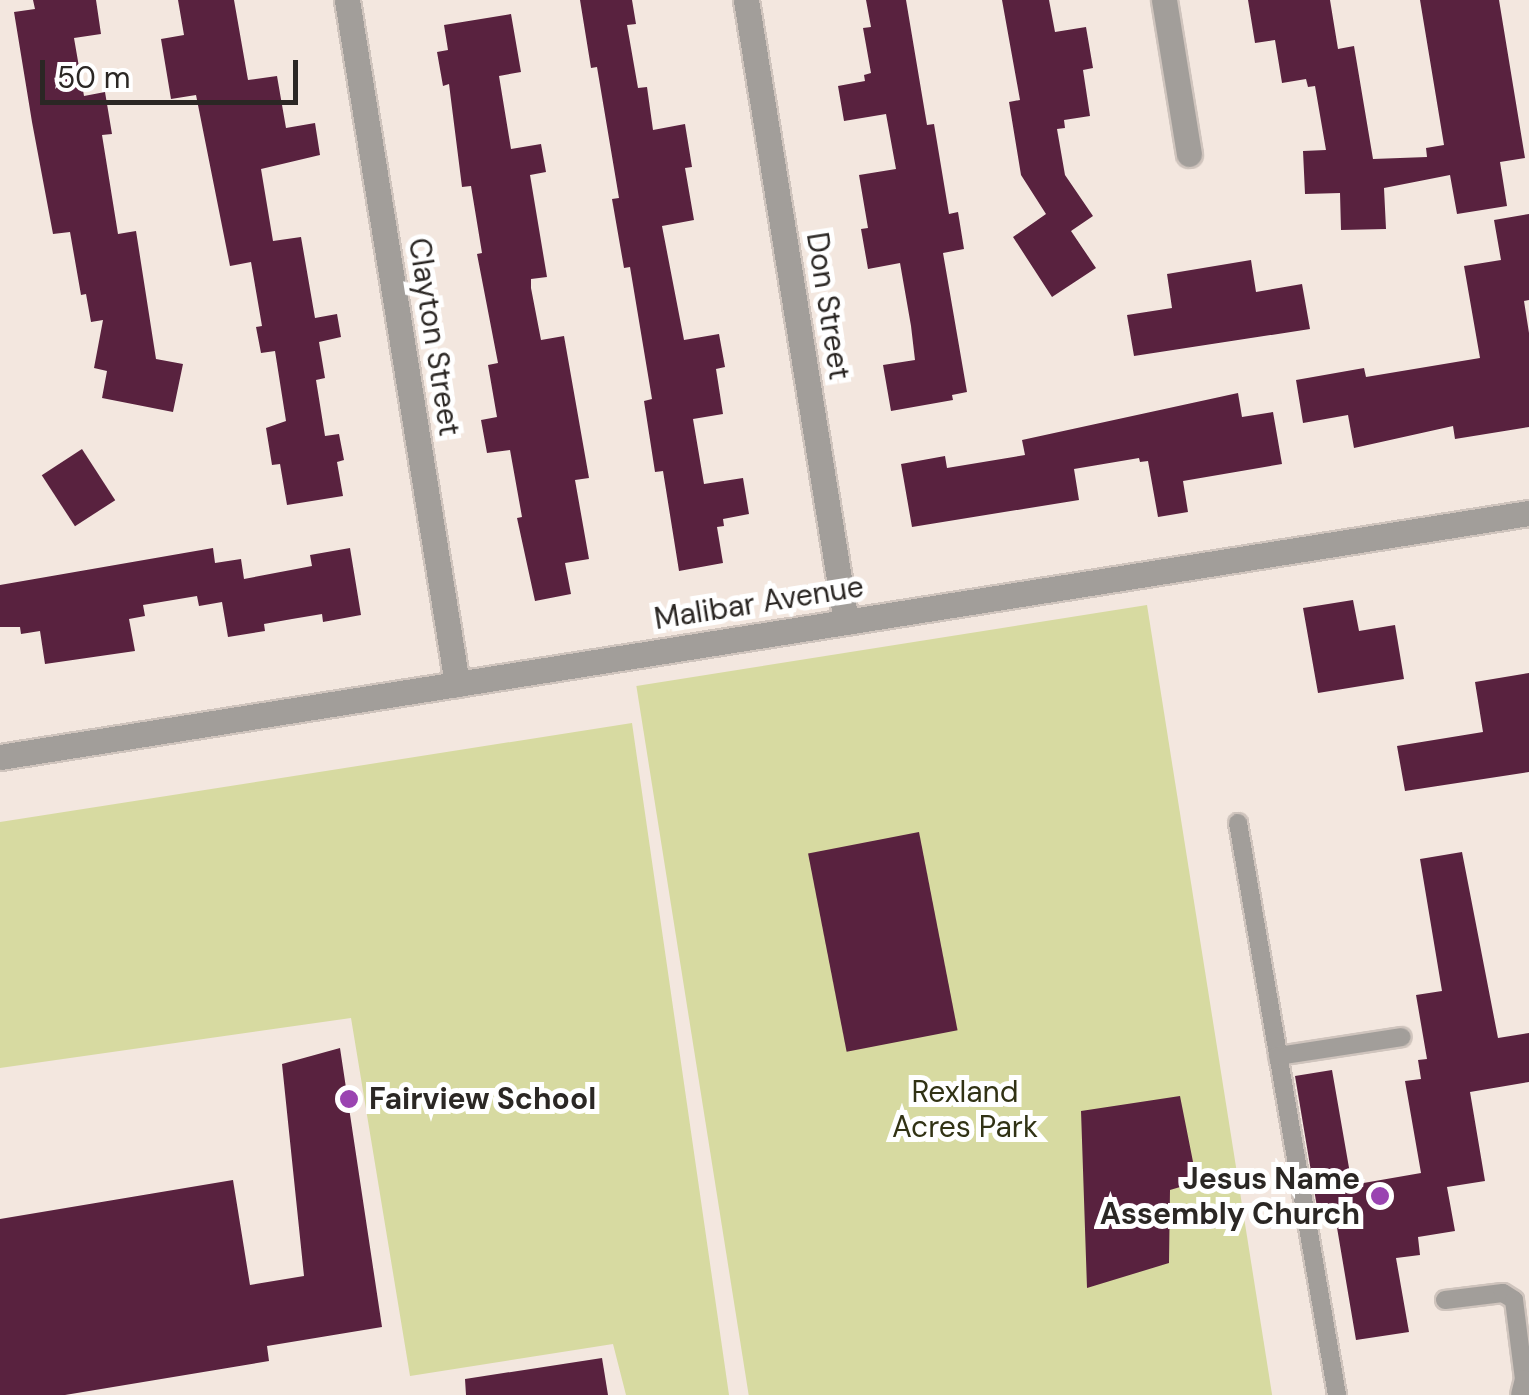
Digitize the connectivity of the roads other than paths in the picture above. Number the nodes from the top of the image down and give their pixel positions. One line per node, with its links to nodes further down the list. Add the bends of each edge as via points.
1 (347, 0): 7 (street, Clayton Street)
2 (746, 0): 6 (street, Don Street)
3 (1164, 0): 4 (street)
4 (1189, 154)
5 (1529, 513): 6 (street, Malibar Avenue)
6 (846, 622): 7 (street, Malibar Avenue)
7 (457, 684): 8 (street, Malibar Avenue)
8 (0, 757)
9 (1238, 823): 11 (lane)
10 (1402, 1037): 11 (lane)
11 (1278, 1056): 13 (lane)
12 (1445, 1300): 14 (lane, via 1503,1293 1514,1300 1524,1379)
13 (1337, 1395)
14 (1520, 1395)

